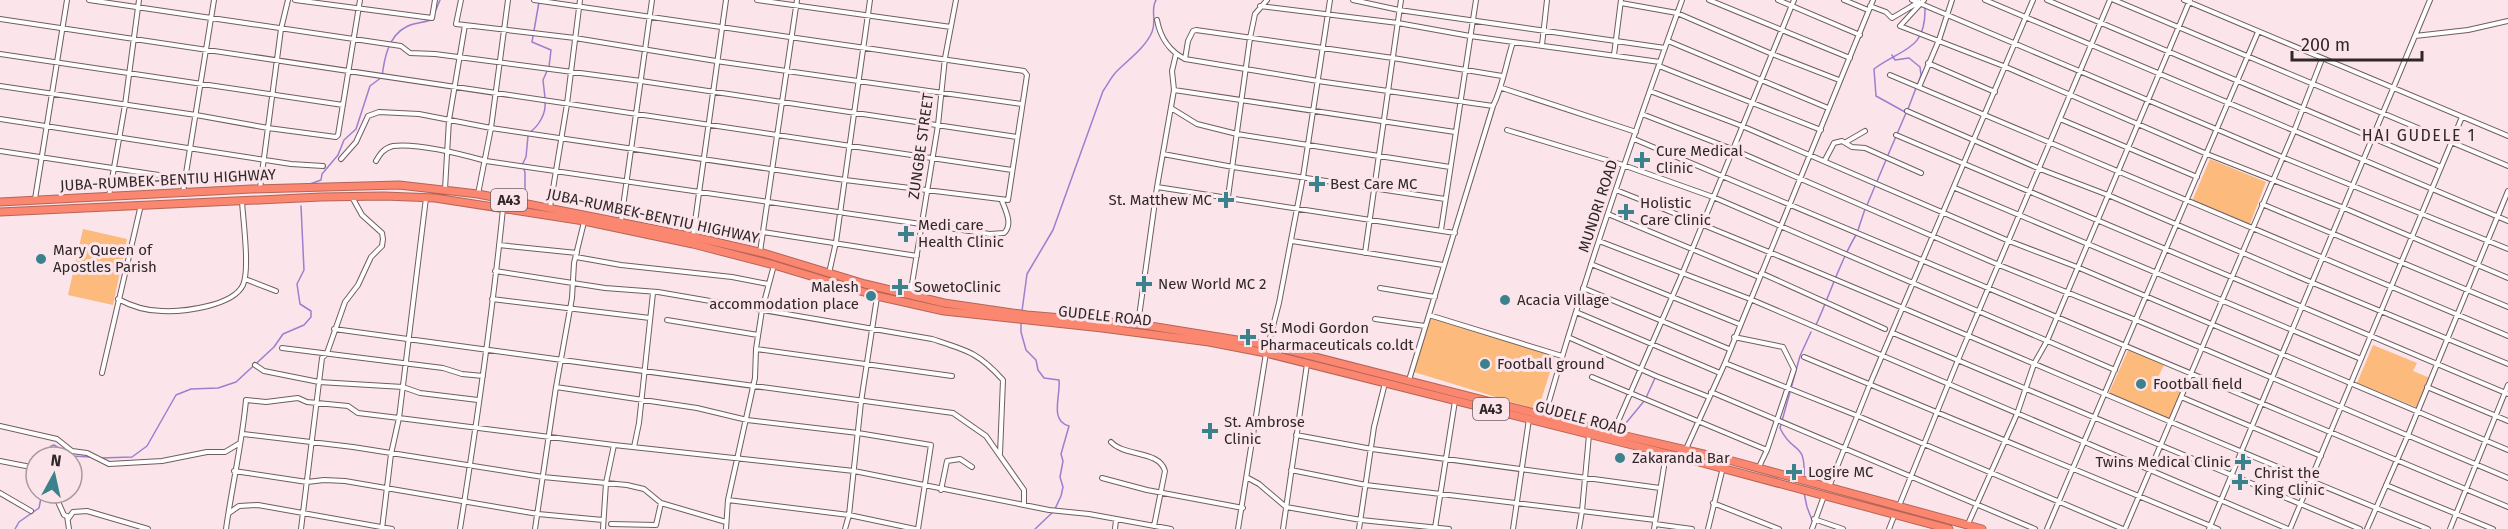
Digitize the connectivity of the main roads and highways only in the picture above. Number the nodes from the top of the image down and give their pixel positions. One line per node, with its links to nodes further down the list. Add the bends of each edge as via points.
1 (0, 202): 3 (highway, JUBA-RUMBEK-BENTIU HIGHWAY / A43, via 260,189 399,185 445,189 693,236 910,296)
2 (0, 213): 3 (highway, JUBA-RUMBEK-BENTIU HIGHWAY / A43, via 352,197 426,198 584,221 693,244 877,296 944,311)
3 (1006, 316): 4 (highway, A43)
4 (1027, 318): 5 (highway, GUDELE ROAD / A43); 5 (highway, GUDELE ROAD / A43, via 1138,324)
5 (1267, 349): 6 (highway, GUDELE ROAD / A43, via 1409,380); 6 (highway, GUDELE ROAD / A43, via 1455,401)
6 (1545, 419): 7 (highway, GUDELE ROAD / A43); 8 (highway, GUDELE ROAD / A43, via 1725,459)
7 (1949, 529)
8 (1982, 529)

